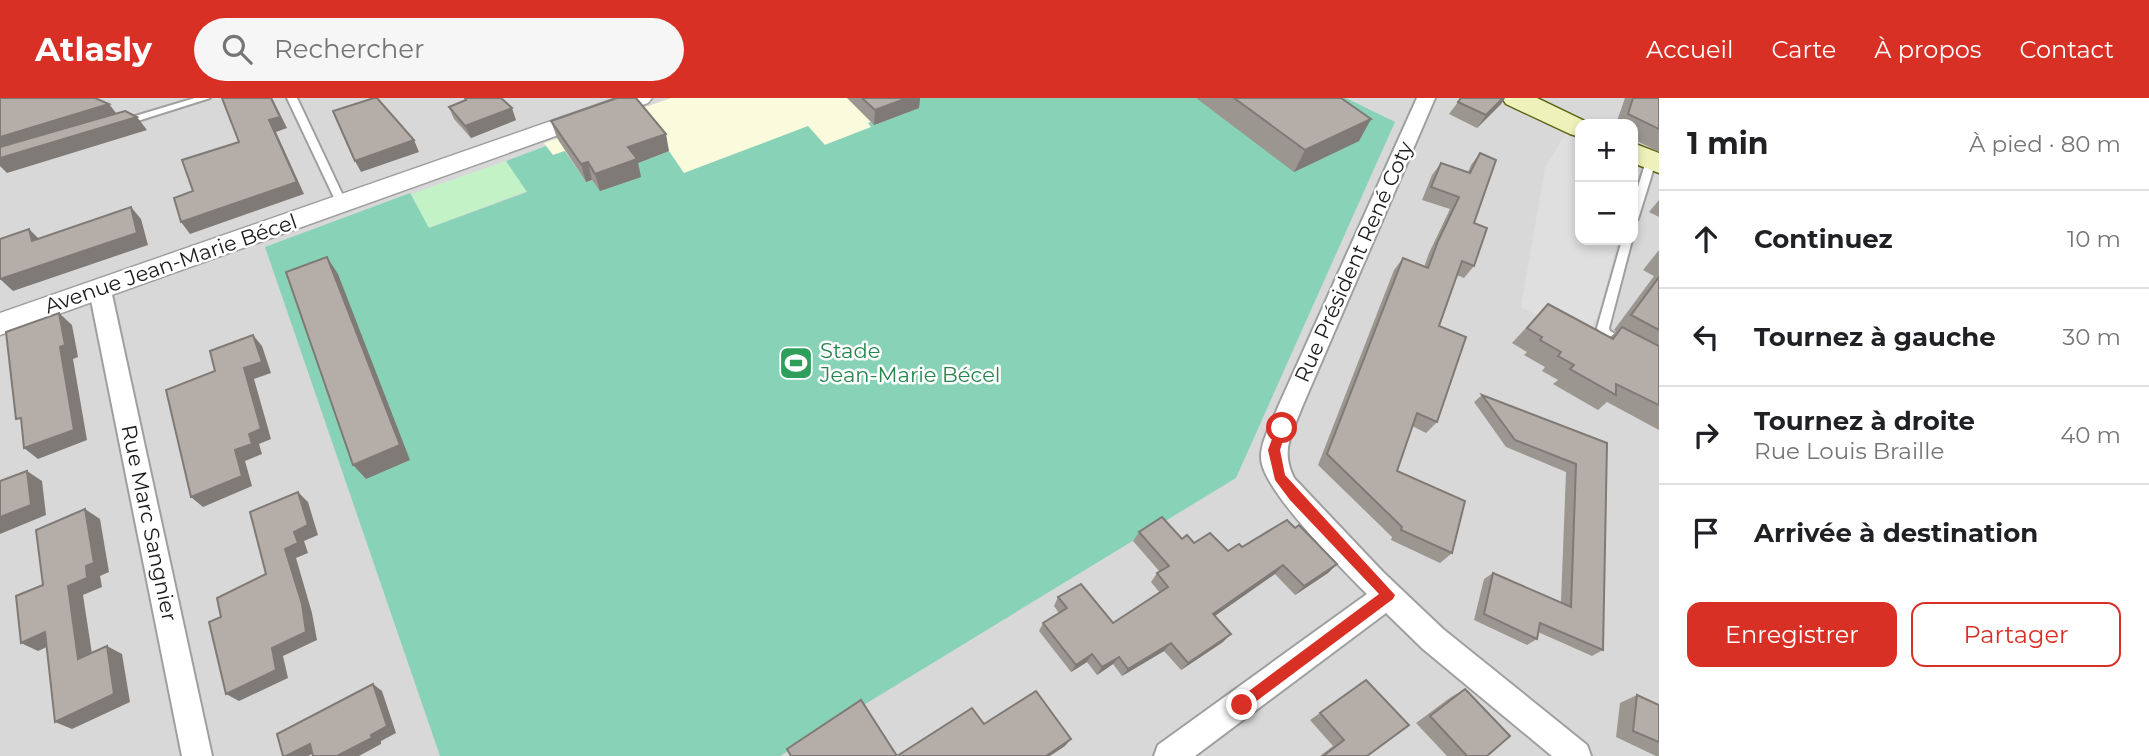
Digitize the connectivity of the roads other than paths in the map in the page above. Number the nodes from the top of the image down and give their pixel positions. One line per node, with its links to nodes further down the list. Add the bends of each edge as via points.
1 (205, 98): 6 (lane)
2 (292, 98): 10 (lane)
3 (640, 98): 10 (street, Avenue Jean-Marie Bécel)
4 (1426, 98): 15 (street, Rue Président René Coty, via 1274,450 1285,486)
5 (1514, 98): 7 (main road)
6 (115, 125)
7 (1575, 126)
8 (1648, 159): 9 (lane)
9 (1638, 199)
10 (342, 204): 12 (street, Avenue Jean-Marie Bécel)
11 (1626, 245): 14 (lane, via 1603,328 1605,334)
12 (100, 290): 13 (street, Avenue Jean-Marie Bécel); 16 (street, Rue Marc Sangnier)
13 (0, 324)
14 (1637, 352)
15 (1388, 595): 17 (street); 18 (street, Rue Président René Coty, via 1433,639)
16 (197, 756)
17 (1169, 756)
18 (1576, 756)

